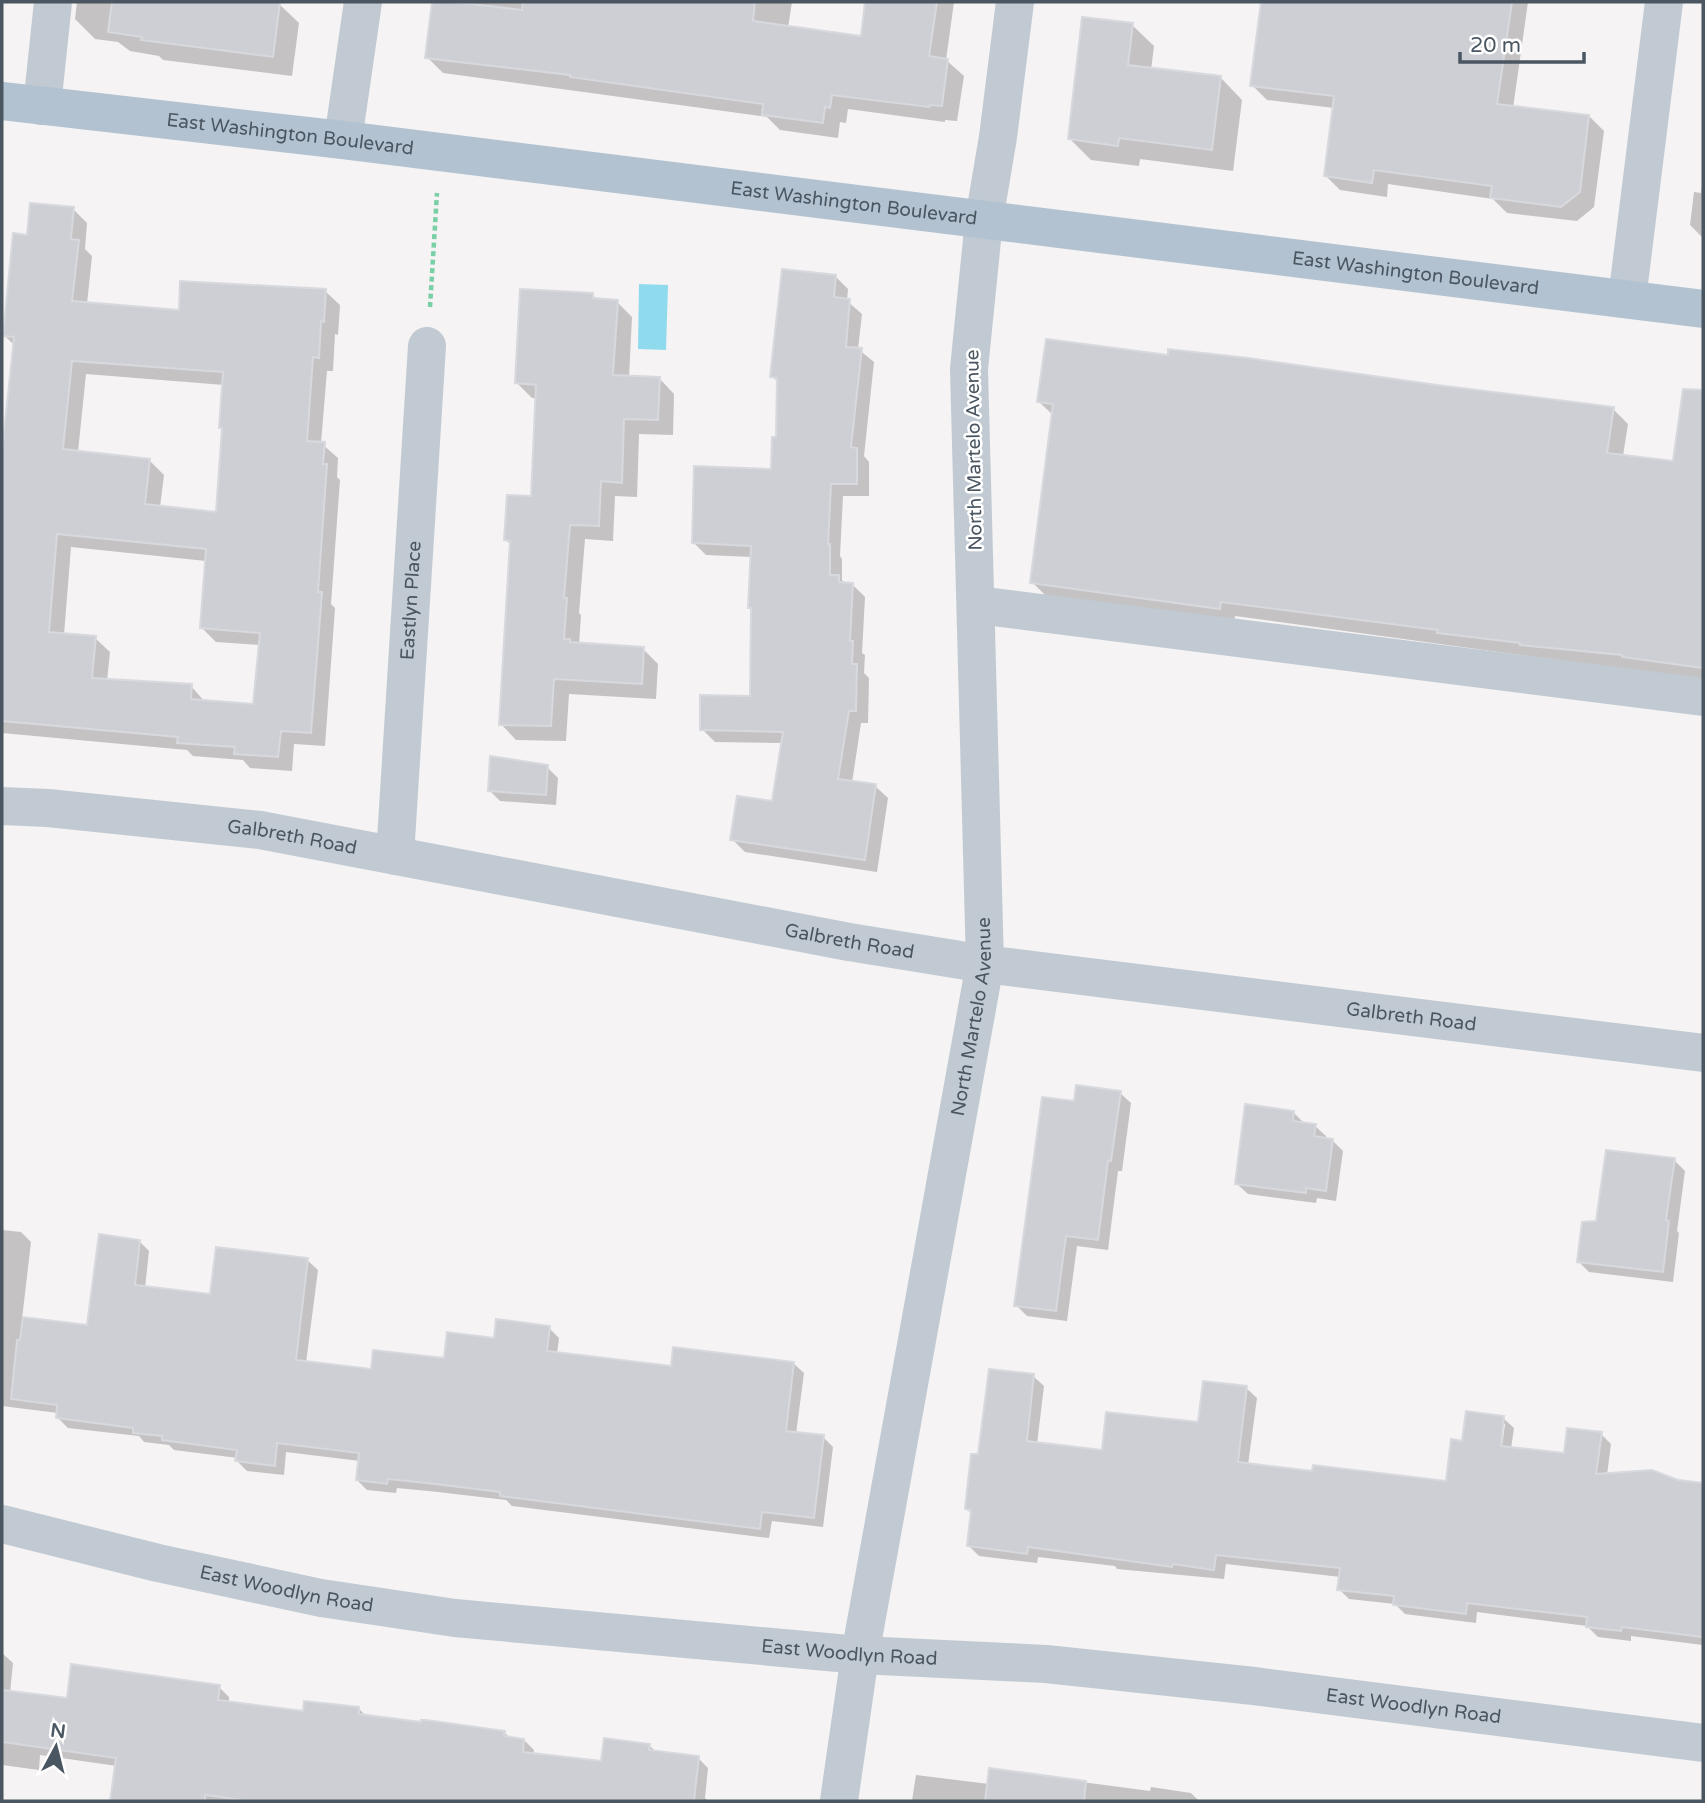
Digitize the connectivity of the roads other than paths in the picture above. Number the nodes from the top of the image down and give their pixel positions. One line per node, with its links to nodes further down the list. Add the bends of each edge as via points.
1 (53, 2): 6 (street)
2 (363, 2): 7 (street)
3 (1015, 2): 8 (street, North Martelo Avenue)
4 (1664, 2): 9 (street)
5 (2, 101): 6 (main road, East Washington Boulevard)
6 (42, 106): 7 (main road, East Washington Boulevard)
7 (343, 140): 8 (main road, East Washington Boulevard)
8 (984, 220): 9 (main road, East Washington Boulevard); 12 (street, North Martelo Avenue, via 969,369)
9 (1627, 299): 10 (main road, East Washington Boulevard)
10 (1703, 309)
11 (427, 346): 15 (street, Eastlyn Place)
12 (977, 606): 13 (street); 16 (street, North Martelo Avenue)
13 (1703, 697)
14 (2, 806): 15 (street, Galbreth Road, via 260,830)
15 (395, 856): 16 (street, Galbreth Road)
16 (985, 964): 17 (street, Galbreth Road); 19 (street, North Martelo Avenue)
17 (1703, 1053)
18 (2, 1524): 19 (street, East Woodlyn Road, via 321,1598 455,1618)
19 (860, 1655): 20 (street, East Woodlyn Road, via 1046,1664 1213,1681); 21 (street, North Martelo Avenue)
20 (1703, 1743)
21 (839, 1801)

